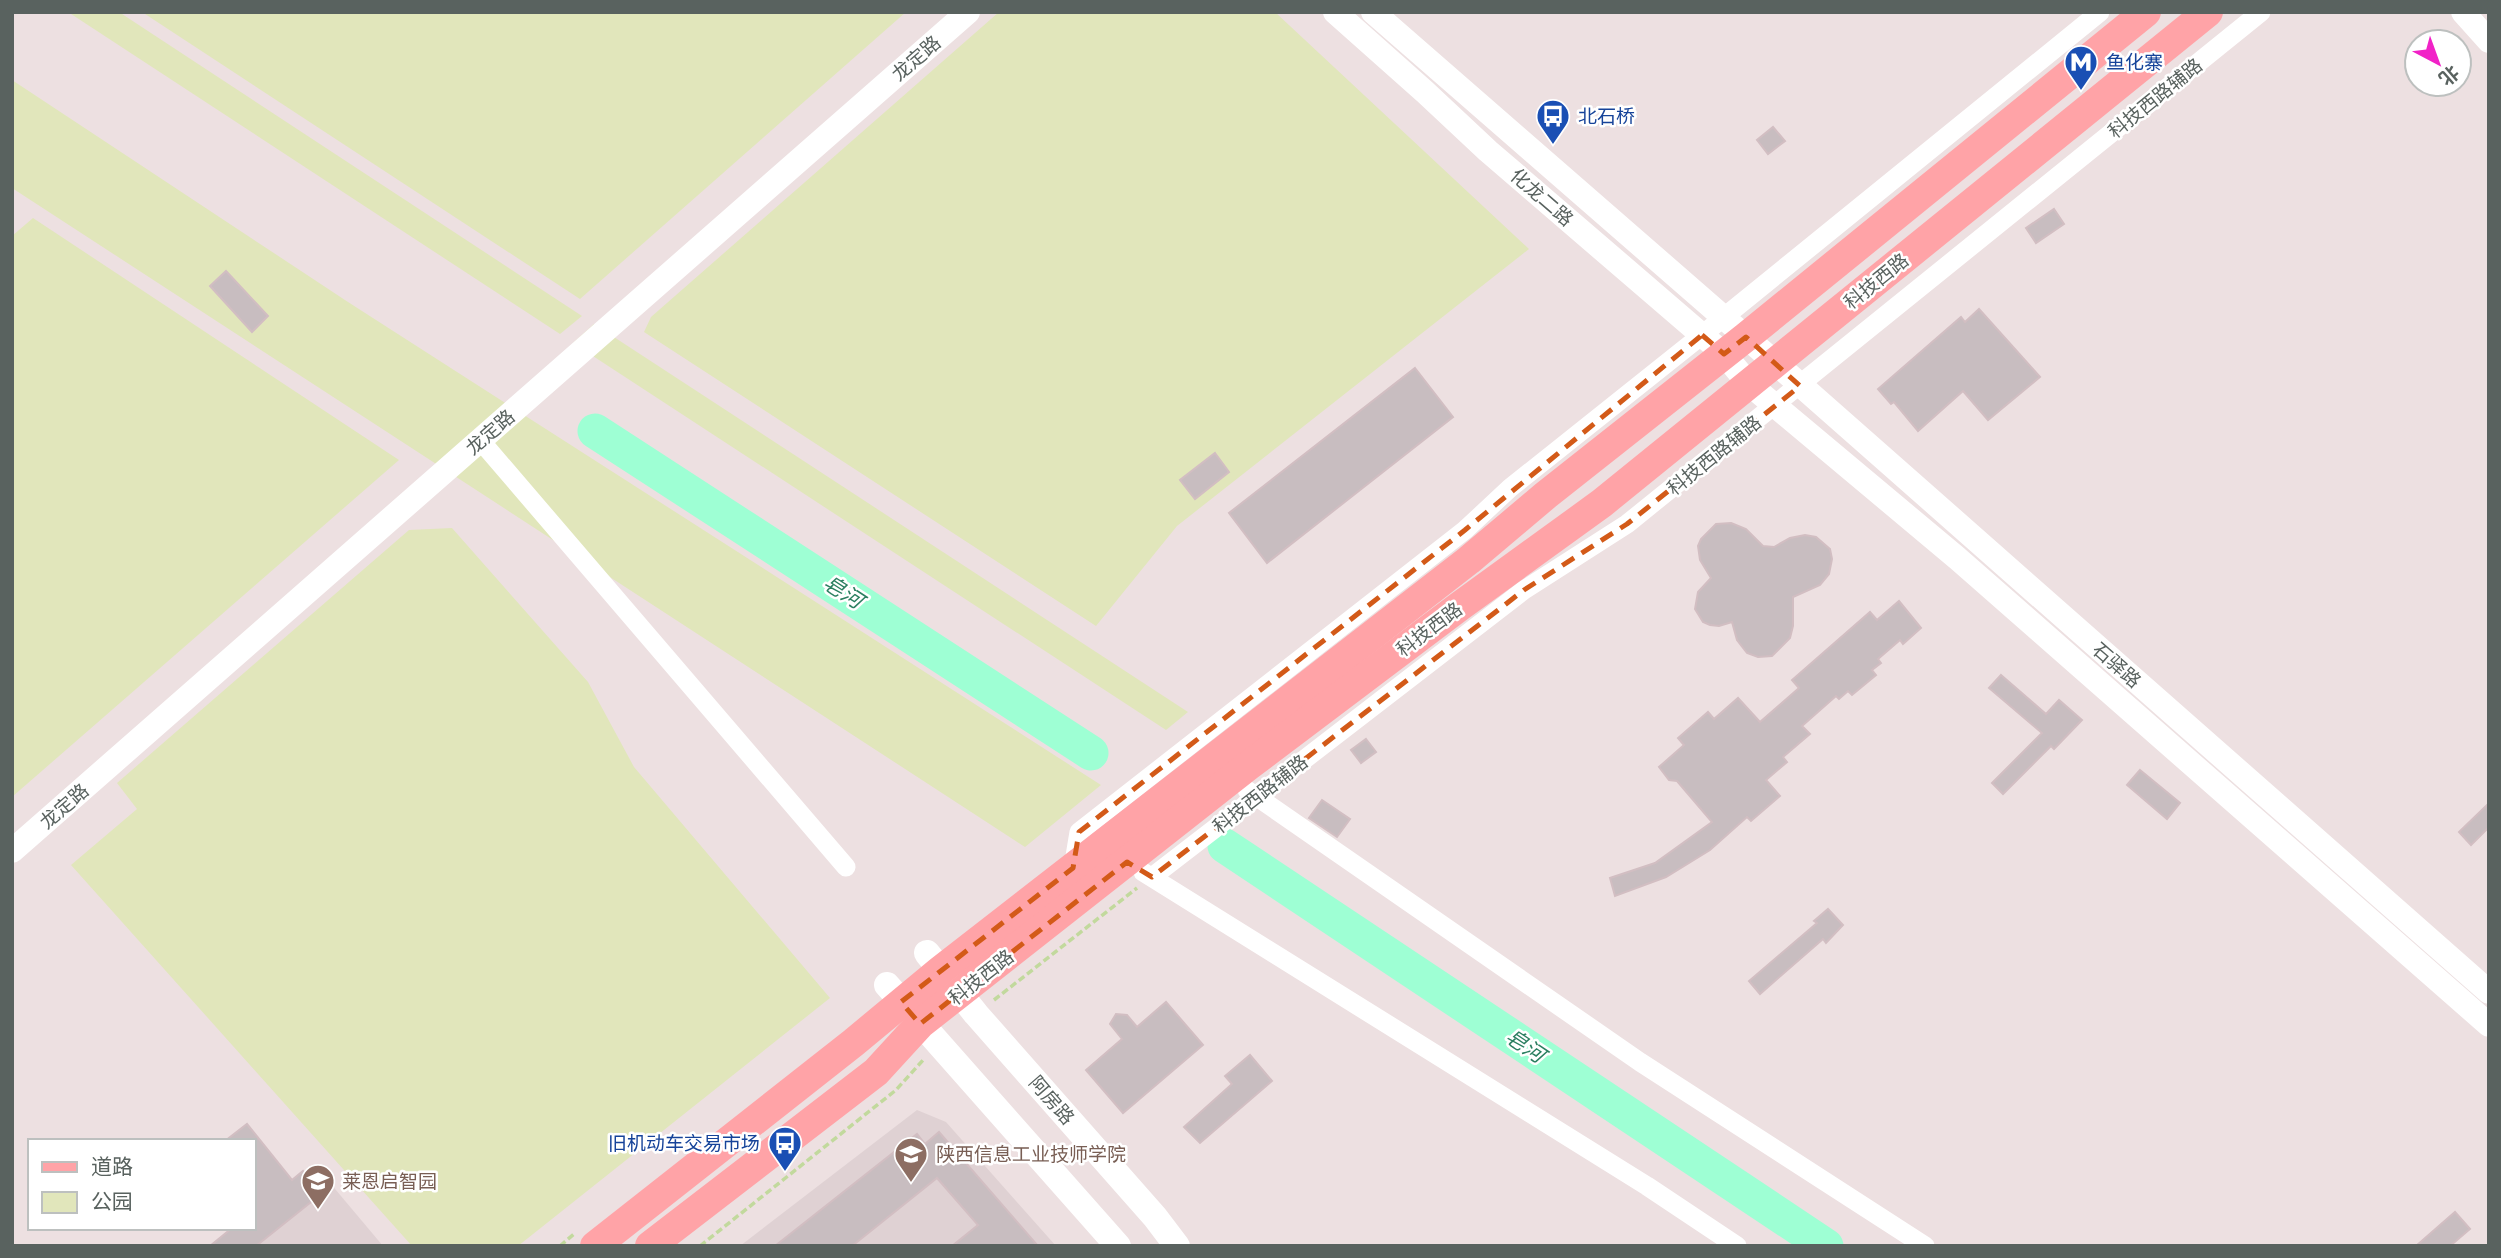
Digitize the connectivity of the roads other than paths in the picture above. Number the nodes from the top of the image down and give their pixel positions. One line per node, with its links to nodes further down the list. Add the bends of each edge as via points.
1 (968, 12): 15 (street, 龙定路)
2 (1335, 12): 10 (street, 化龙二路, via 1488,150)
3 (1373, 12): 10 (street, 化龙二路)
4 (2100, 12): 10 (street)
5 (2146, 12): 10 (main road, 科技西路)
6 (2208, 12): 11 (main road, 科技西路)
7 (2261, 12): 13 (street, 科技西路辅路)
8 (2463, 12): 9 (street)
9 (2489, 41)
10 (1724, 336): 11 (street, 石驿路); 12 (street, 化龙二路); 21 (main road, 科技西路, via 1458,568 1073,868)
11 (1773, 363): 12 (main road, 科技西路); 13 (street, 石驿路)
12 (1748, 383): 14 (street, 石驿路); 16 (main road, 科技西路, via 1602,503)
13 (1800, 386): 14 (street, 科技西路辅路); 22 (street, 石驿路)
14 (1775, 406): 17 (street, 科技西路辅路, via 1627,524 1524,590); 25 (street, 石驿路, via 1956,558)
15 (480, 440): 18 (street, 龙定路); 19 (street)
16 (1231, 779): 17 (street); 20 (main road, 科技西路)
17 (1257, 797): 20 (street, 科技西路辅路); 31 (street, via 1640,1062)
18 (12, 851)
19 (846, 867)
20 (1139, 870): 23 (main road, 科技西路); 30 (street)
21 (934, 962): 23 (main road, 阿房路); 24 (main road, 科技西路)
22 (2489, 992)
23 (960, 993): 24 (main road, 科技西路); 29 (main road, 阿房路)
24 (903, 1004): 26 (main road, 科技西路); 27 (main road, 科技西路, via 876,1072); 28 (main road)
25 (2489, 1025)
26 (595, 1246)
27 (650, 1246)
28 (1118, 1246)
29 (1177, 1246)
30 (1737, 1246)
31 (1925, 1246)

